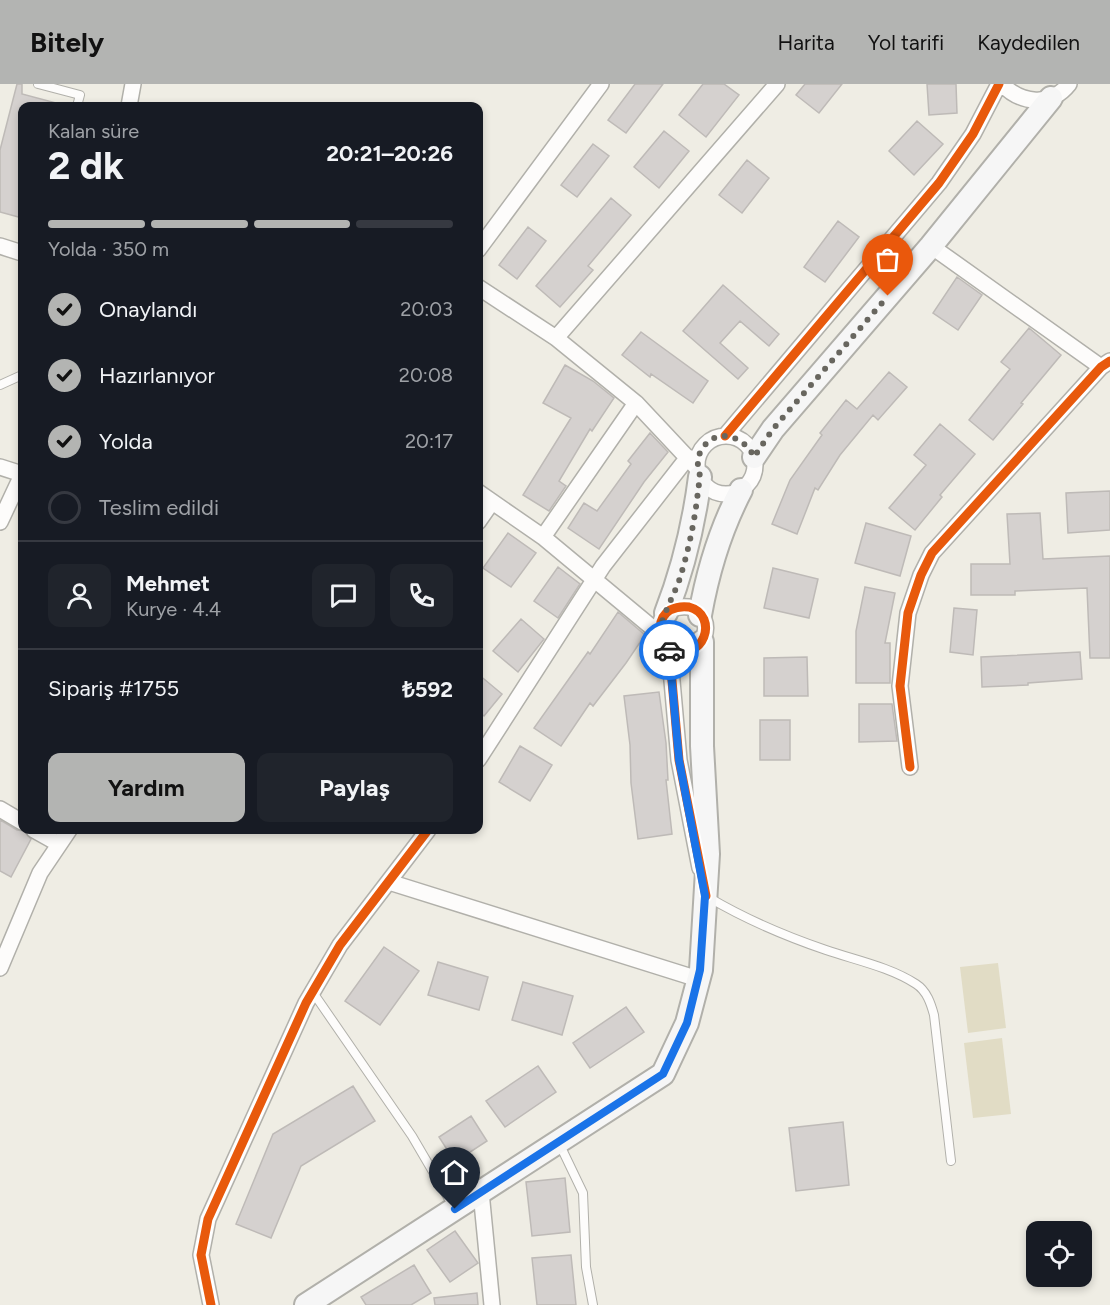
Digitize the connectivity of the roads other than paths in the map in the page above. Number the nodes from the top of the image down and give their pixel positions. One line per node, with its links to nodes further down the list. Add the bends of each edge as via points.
1 (38, 84): 8 (lane, via 80,95)
2 (133, 84): 9 (street)
3 (602, 84): 10 (street)
4 (777, 84): 15 (street)
5 (1001, 84): 7 (street, via 1023,99); 20 (street, via 939,183)
6 (1069, 84): 7 (street)
7 (1051, 98): 12 (main road)
8 (78, 102)
9 (130, 102)
10 (483, 243)
11 (0, 246): 13 (street)
12 (931, 246): 16 (street); 21 (main road, via 773,429)
13 (18, 253)
14 (483, 290): 15 (street)
15 (556, 338): 19 (street)
16 (1105, 364): 37 (street, via 932,554 921,575 908,614 900,686)
17 (18, 377): 18 (lane)
18 (0, 385)
19 (636, 403): 23 (street); 31 (street)
20 (725, 436): 21 (street, via 743,441); 23 (street, via 716,437 701,449)
21 (754, 457): 26 (street, via 753,476)
22 (0, 467): 24 (street)
23 (695, 467): 26 (street, via 713,491 732,494); 32 (street, via 603,566); 34 (main road, via 696,508)
24 (18, 474)
25 (18, 484): 30 (street)
26 (741, 490): 33 (main road, via 724,521)
27 (483, 496): 28 (street)
28 (492, 502): 29 (street); 31 (street)
29 (483, 515)
30 (0, 522)
31 (543, 537): 32 (street)
32 (595, 580): 34 (street); 36 (street)
33 (700, 615): 34 (street, via 687,607 672,609); 35 (street, via 706,629)
34 (665, 632): 35 (street, via 675,651 690,651); 45 (street, via 679,760)
35 (702, 642): 45 (main road, via 708,854)
36 (483, 752)
37 (909, 767)
38 (0, 809): 39 (street)
39 (18, 820)
40 (41, 834): 43 (street)
41 (66, 834): 43 (street)
42 (425, 834): 44 (street)
43 (59, 844): 46 (street, via 40,873)
44 (389, 882): 47 (street); 48 (street, via 340,945)
45 (705, 896): 47 (main road); 50 (lane, via 801,942 901,975 919,986 930,1000 934,1015)
46 (0, 968)
47 (698, 979): 49 (main road, via 687,1023 663,1074)
48 (312, 992): 52 (lane, via 412,1136); 53 (street, via 208,1219 201,1255)
49 (559, 1142): 51 (main road); 56 (lane, via 582,1193 586,1266)
50 (951, 1161)
51 (481, 1192): 52 (main road); 55 (street)
52 (455, 1209): 54 (main road)
53 (211, 1305)
54 (306, 1305)
55 (492, 1305)
56 (593, 1305)

